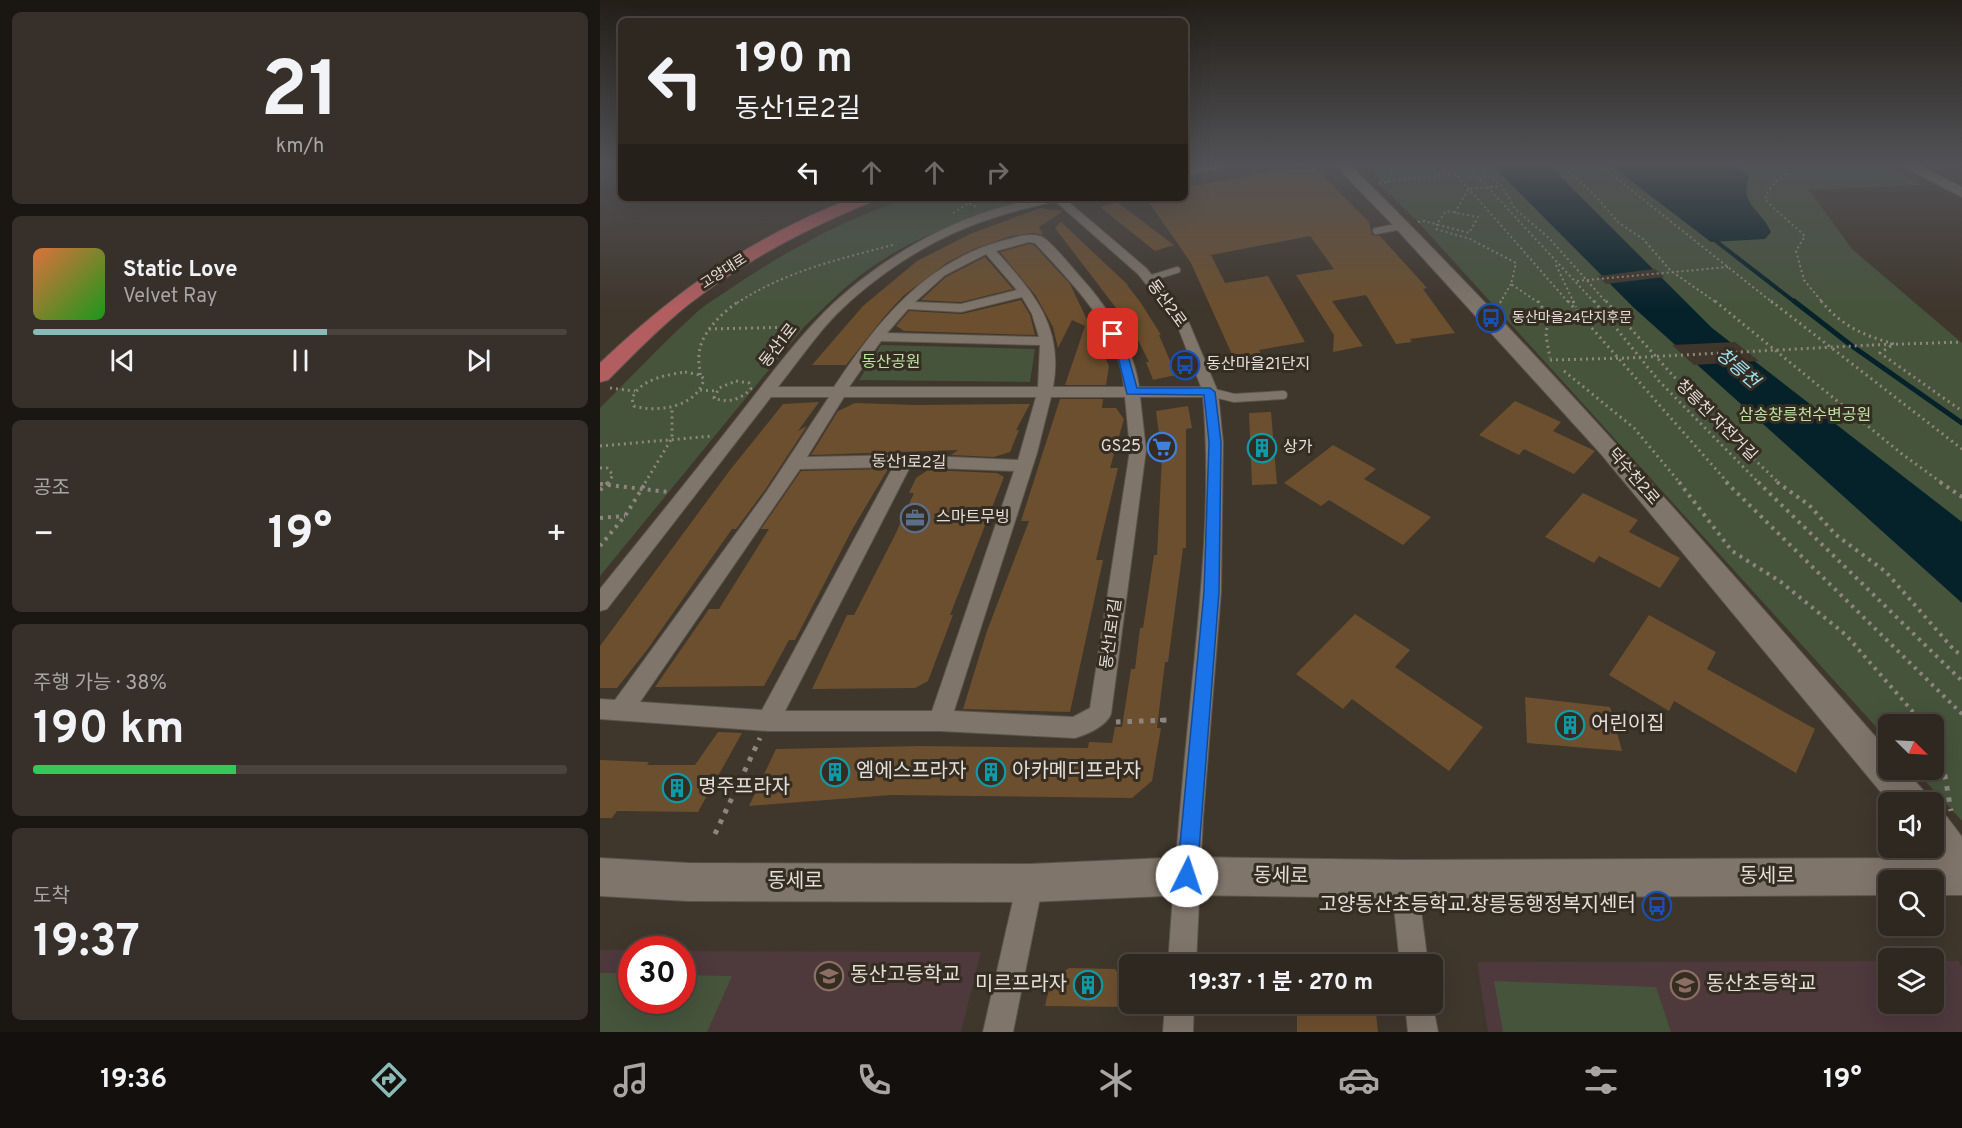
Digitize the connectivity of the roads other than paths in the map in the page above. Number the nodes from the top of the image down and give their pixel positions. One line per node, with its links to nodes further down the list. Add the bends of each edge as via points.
1 (833, 213): 14 (main road, 고양대로, via 788,233 681,301)
2 (1006, 213): 16 (street, 동산1로, via 957,228 918,246 879,272 819,325)
3 (1073, 213): 9 (street, 동산2로)
4 (1395, 213): 5 (street, 덕수천2로)
5 (1407, 224): 6 (lane); 29 (street, 덕수천2로, via 1609,449)
6 (1376, 231)
7 (988, 249): 10 (street); 11 (street, via 933,278); 17 (street, via 1029,236 1039,240 1094,299 1122,352)
8 (1177, 270): 9 (lane)
9 (1148, 279): 18 (street, 동산2로, via 1182,321)
10 (1025, 292): 11 (street, via 961,308); 13 (street)
11 (904, 305): 12 (street)
12 (877, 337): 13 (street); 15 (street)
13 (1047, 341): 19 (street)
14 (603, 381)
15 (840, 390): 16 (street); 19 (street); 22 (street)
16 (766, 392): 24 (street, 동산1로)
17 (1131, 392): 18 (street); 19 (street); 28 (street, 동산1로1길, via 1138,450 1100,714 1075,728)
18 (1210, 392): 20 (lane, via 1234,398); 32 (street, 동산2로, via 1215,442 1211,592)
19 (1046, 393): 23 (street)
20 (1283, 395)
21 (905, 461): 22 (street, 동산1로2길); 23 (street, 동산1로2길); 27 (street)
22 (795, 463): 26 (street)
23 (1023, 466): 28 (street)
24 (600, 603)
25 (600, 709): 26 (street)
26 (621, 709): 27 (street)
27 (768, 721): 28 (street)
28 (940, 721)
29 (1902, 792)
30 (1944, 830): 31 (street)
31 (1962, 866)
32 (1187, 876): 35 (street, 동세로); 36 (street, 동세로); 37 (street, 동산2로)
33 (1962, 876): 35 (street, 동세로)
34 (600, 877): 36 (street, 동세로, via 688,882)
35 (1404, 879): 38 (street)
36 (1030, 883): 41 (street)
37 (1183, 954)
38 (1413, 954)
39 (1179, 1014): 42 (street)
40 (1420, 1014): 43 (street)
41 (998, 1032)
42 (1178, 1032)
43 (1423, 1032)

